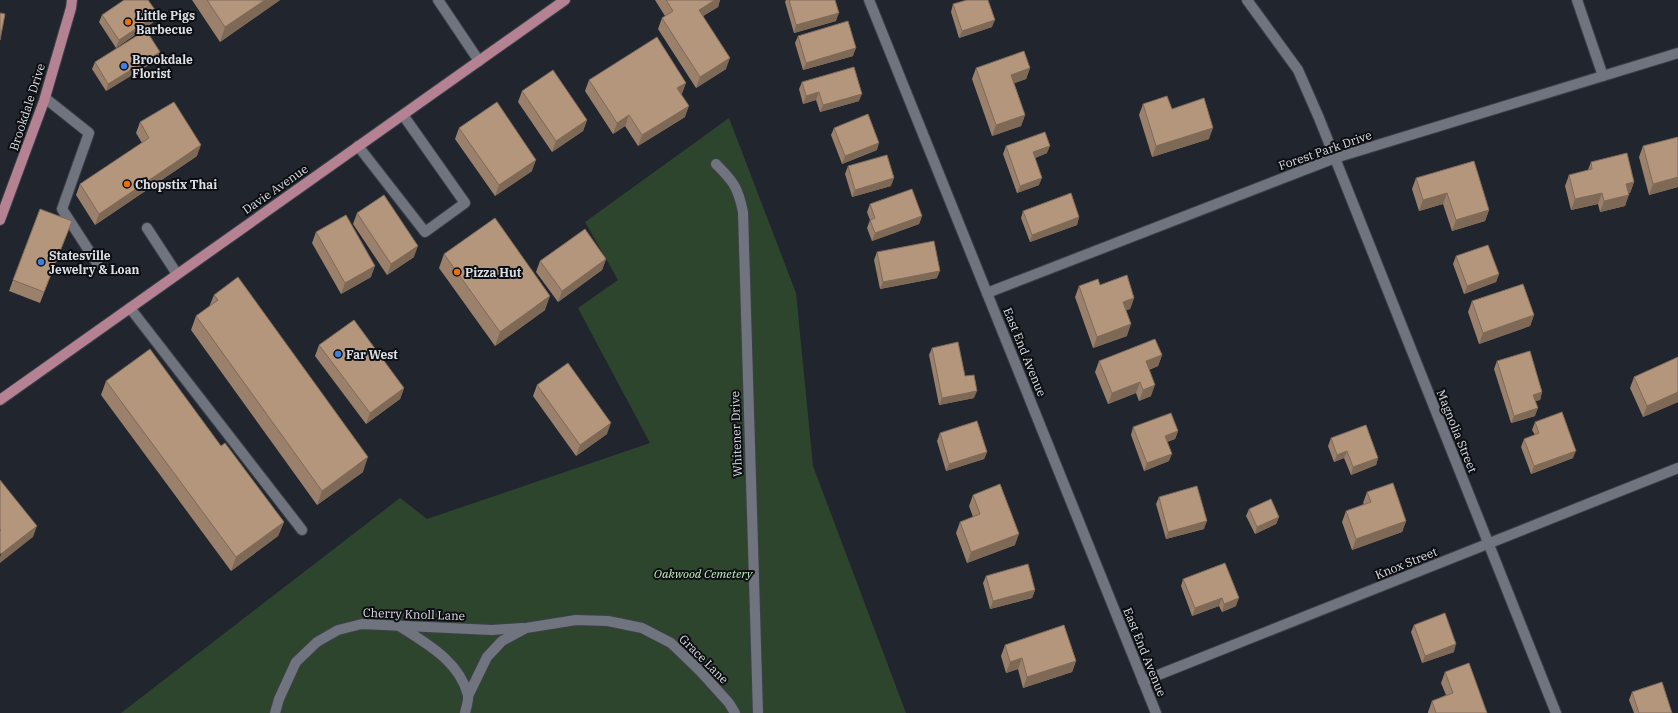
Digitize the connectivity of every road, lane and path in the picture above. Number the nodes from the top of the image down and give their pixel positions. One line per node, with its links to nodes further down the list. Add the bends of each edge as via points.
1 (72, 0): 10 (main road, Brookdale Drive)
2 (438, 0): 8 (street)
3 (566, 0): 8 (main road, Davie Avenue)
4 (869, 0): 19 (street, East End Avenue)
5 (1247, 0): 13 (street, Magnolia Street, via 1298,70)
6 (1577, 0): 9 (street)
7 (1678, 53): 9 (street, Forest Park Drive)
8 (479, 61): 11 (main road, Davie Avenue)
9 (1603, 76): 13 (street, Forest Park Drive)
10 (45, 98): 15 (main road, Brookdale Drive); 17 (street, via 89,133 62,208)
11 (403, 115): 12 (main road, Davie Avenue); 12 (street, via 465,203 425,232)
12 (358, 146): 18 (main road, Davie Avenue)
13 (1335, 158): 19 (street, Forest Park Drive); 24 (street, Magnolia Street)
14 (716, 164): 32 (street, Whitener Drive, via 740,194 743,212)
15 (0, 220)
16 (147, 228): 18 (street)
17 (97, 263)
18 (177, 274): 20 (main road, Davie Avenue)
19 (987, 292): 27 (street, East End Avenue)
20 (130, 308): 21 (main road, Davie Avenue); 23 (street)
21 (0, 400)
22 (1678, 468): 24 (street, Knox Street)
23 (302, 530)
24 (1488, 544): 27 (street, Knox Street); 34 (street, Magnolia Street)
25 (398, 625): 26 (street, Cherry Knoll Lane, via 492,630); 28 (street, via 446,658 458,673); 29 (street, Cherry Knoll Lane, via 362,624 338,630 317,642 296,662)
26 (526, 628): 28 (street, Grace Lane, via 502,641 487,657); 31 (street, Grace Lane, via 576,620 608,621 642,628 671,643 700,671)
27 (1143, 682): 33 (street, East End Avenue)
28 (468, 696): 30 (street, Grace Lane)
29 (275, 713)
30 (465, 713)
31 (735, 713)
32 (758, 713)
33 (1156, 713)
34 (1556, 713)

